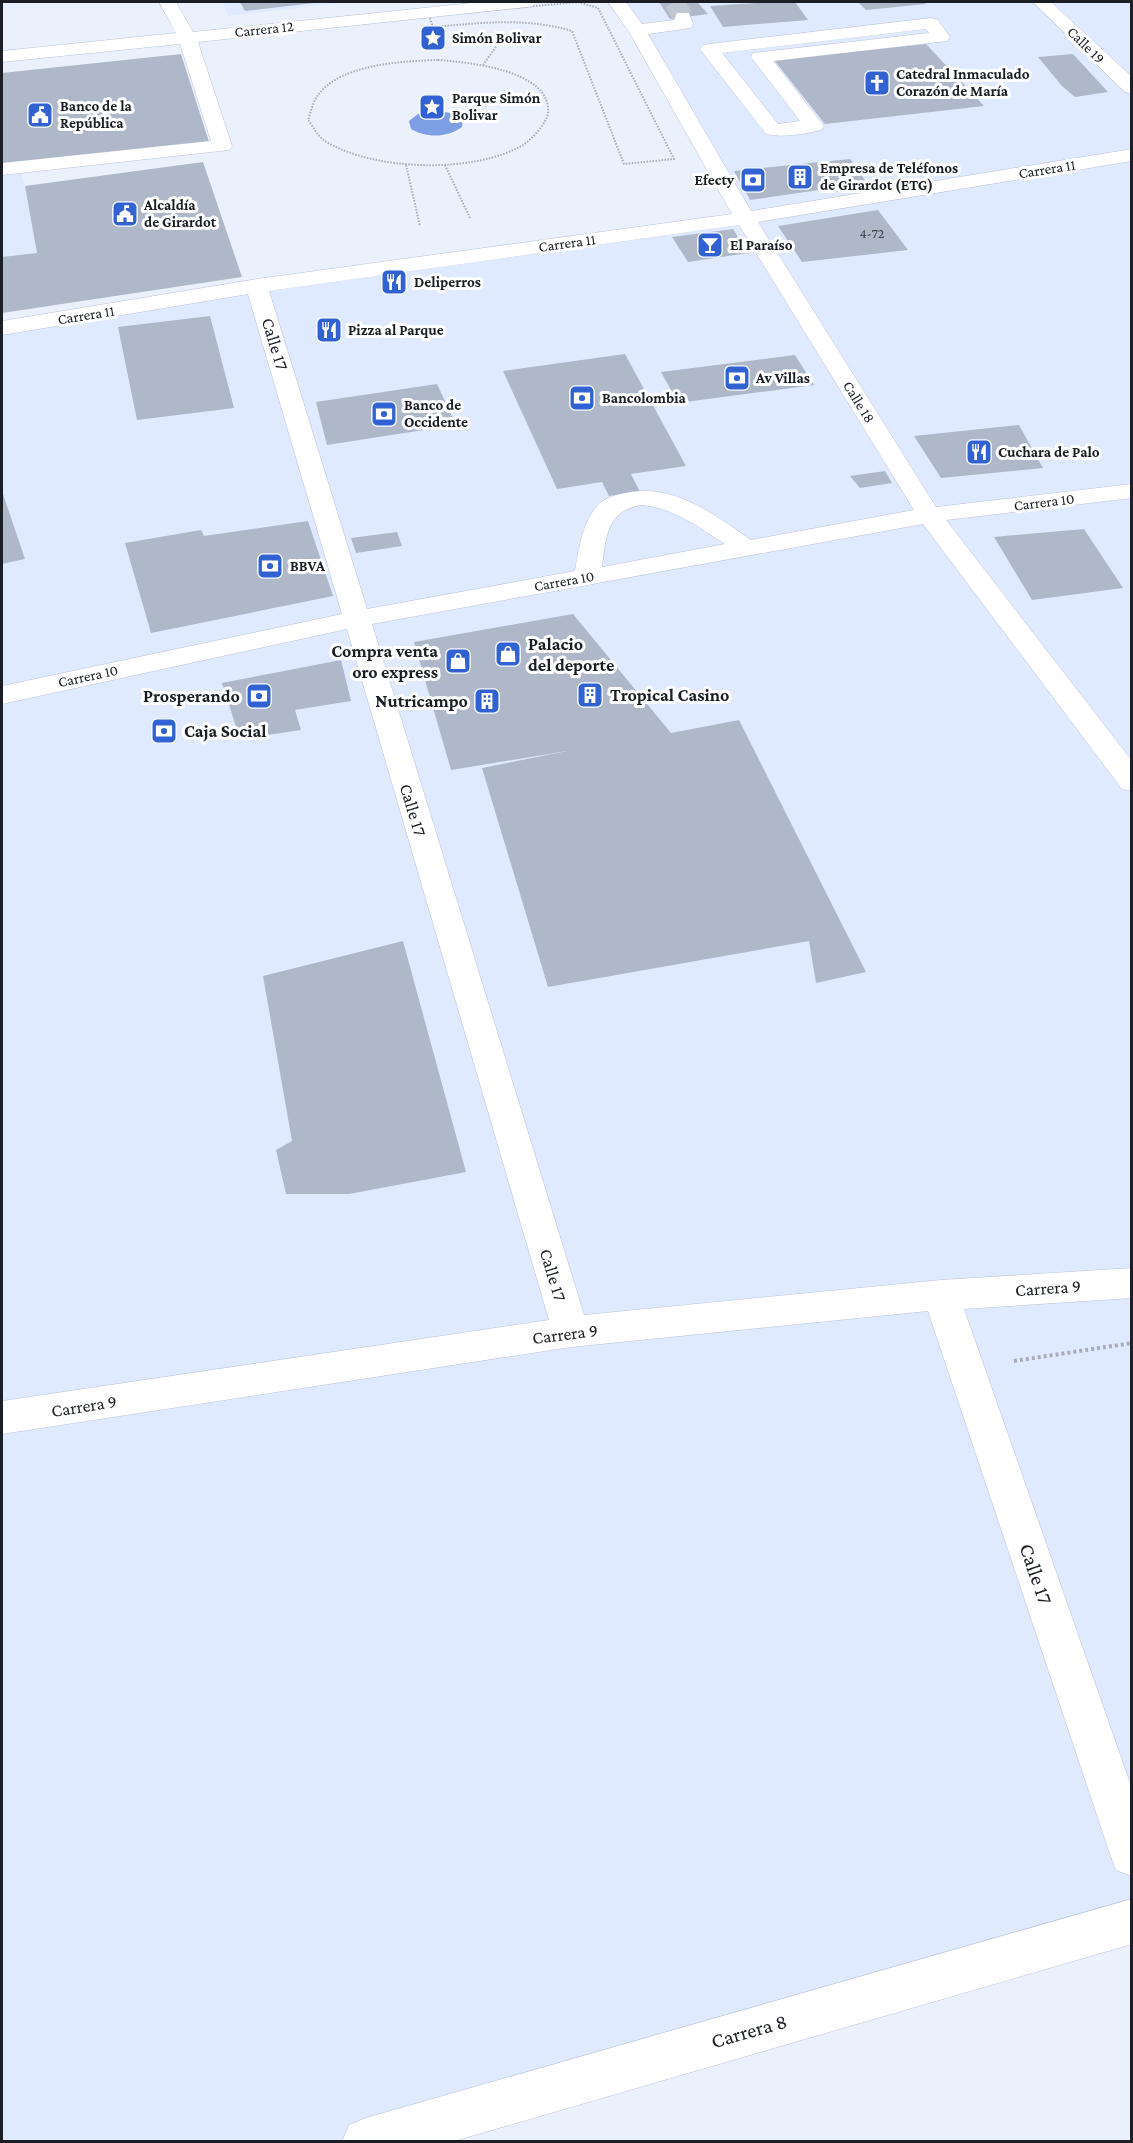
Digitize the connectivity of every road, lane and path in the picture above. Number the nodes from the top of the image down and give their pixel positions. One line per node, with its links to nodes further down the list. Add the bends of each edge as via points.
1 (168, 2): 8 (street)
2 (527, 2): 8 (street, Carrera 12)
3 (617, 2): 7 (street, Calle 18)
4 (1041, 2): 10 (street, Calle 19)
5 (564, 3): 5 (path, via 586,3 598,8 674,159 624,164 572,31 538,21 514,20 434,27 429,16)
6 (683, 17): 7 (street, via 684,24)
7 (637, 30): 18 (street, Calle 18)
8 (187, 37): 9 (street, Carrera 12); 15 (street, via 222,146)
9 (2, 57)
10 (1131, 88)
11 (814, 126): 11 (street, via 773,130 710,49 931,23 941,37 760,57)
12 (1131, 155): 18 (street, Carrera 11)
13 (406, 165): 14 (path); 14 (path, via 359,158 325,142 309,122 308,111 313,101 334,82 370,68 438,60 483,65 516,75 546,99 549,109 543,128 521,145 487,158); 17 (path)
14 (445, 165): 16 (path)
15 (3, 169)
16 (465, 207)
17 (416, 210)
18 (745, 218): 19 (street, Carrera 11); 22 (street, Calle 18)
19 (257, 286): 20 (street, Carrera 11); 25 (street, Calle 17)
20 (2, 328)
21 (1131, 491): 22 (street, Carrera 10)
22 (929, 515): 23 (street, Carrera 10); 27 (street, Calle 18)
23 (747, 548): 24 (street, Carrera 10); 24 (street, via 670,502 629,499 608,509 596,532)
24 (587, 577): 25 (street, Carrera 10)
25 (356, 619): 26 (street, Carrera 10); 30 (street, Calle 17)
26 (2, 695)
27 (1131, 782)
28 (1131, 1283): 29 (street, Carrera 9)
29 (941, 1295): 30 (street, Carrera 9); 34 (street, Calle 17)
30 (571, 1332): 33 (street, Carrera 9)
31 (1131, 1343): 32 (path)
32 (1006, 1362)
33 (2, 1418)
34 (1131, 1854)
35 (1131, 1921): 36 (street, Carrera 8)
36 (366, 2142)

